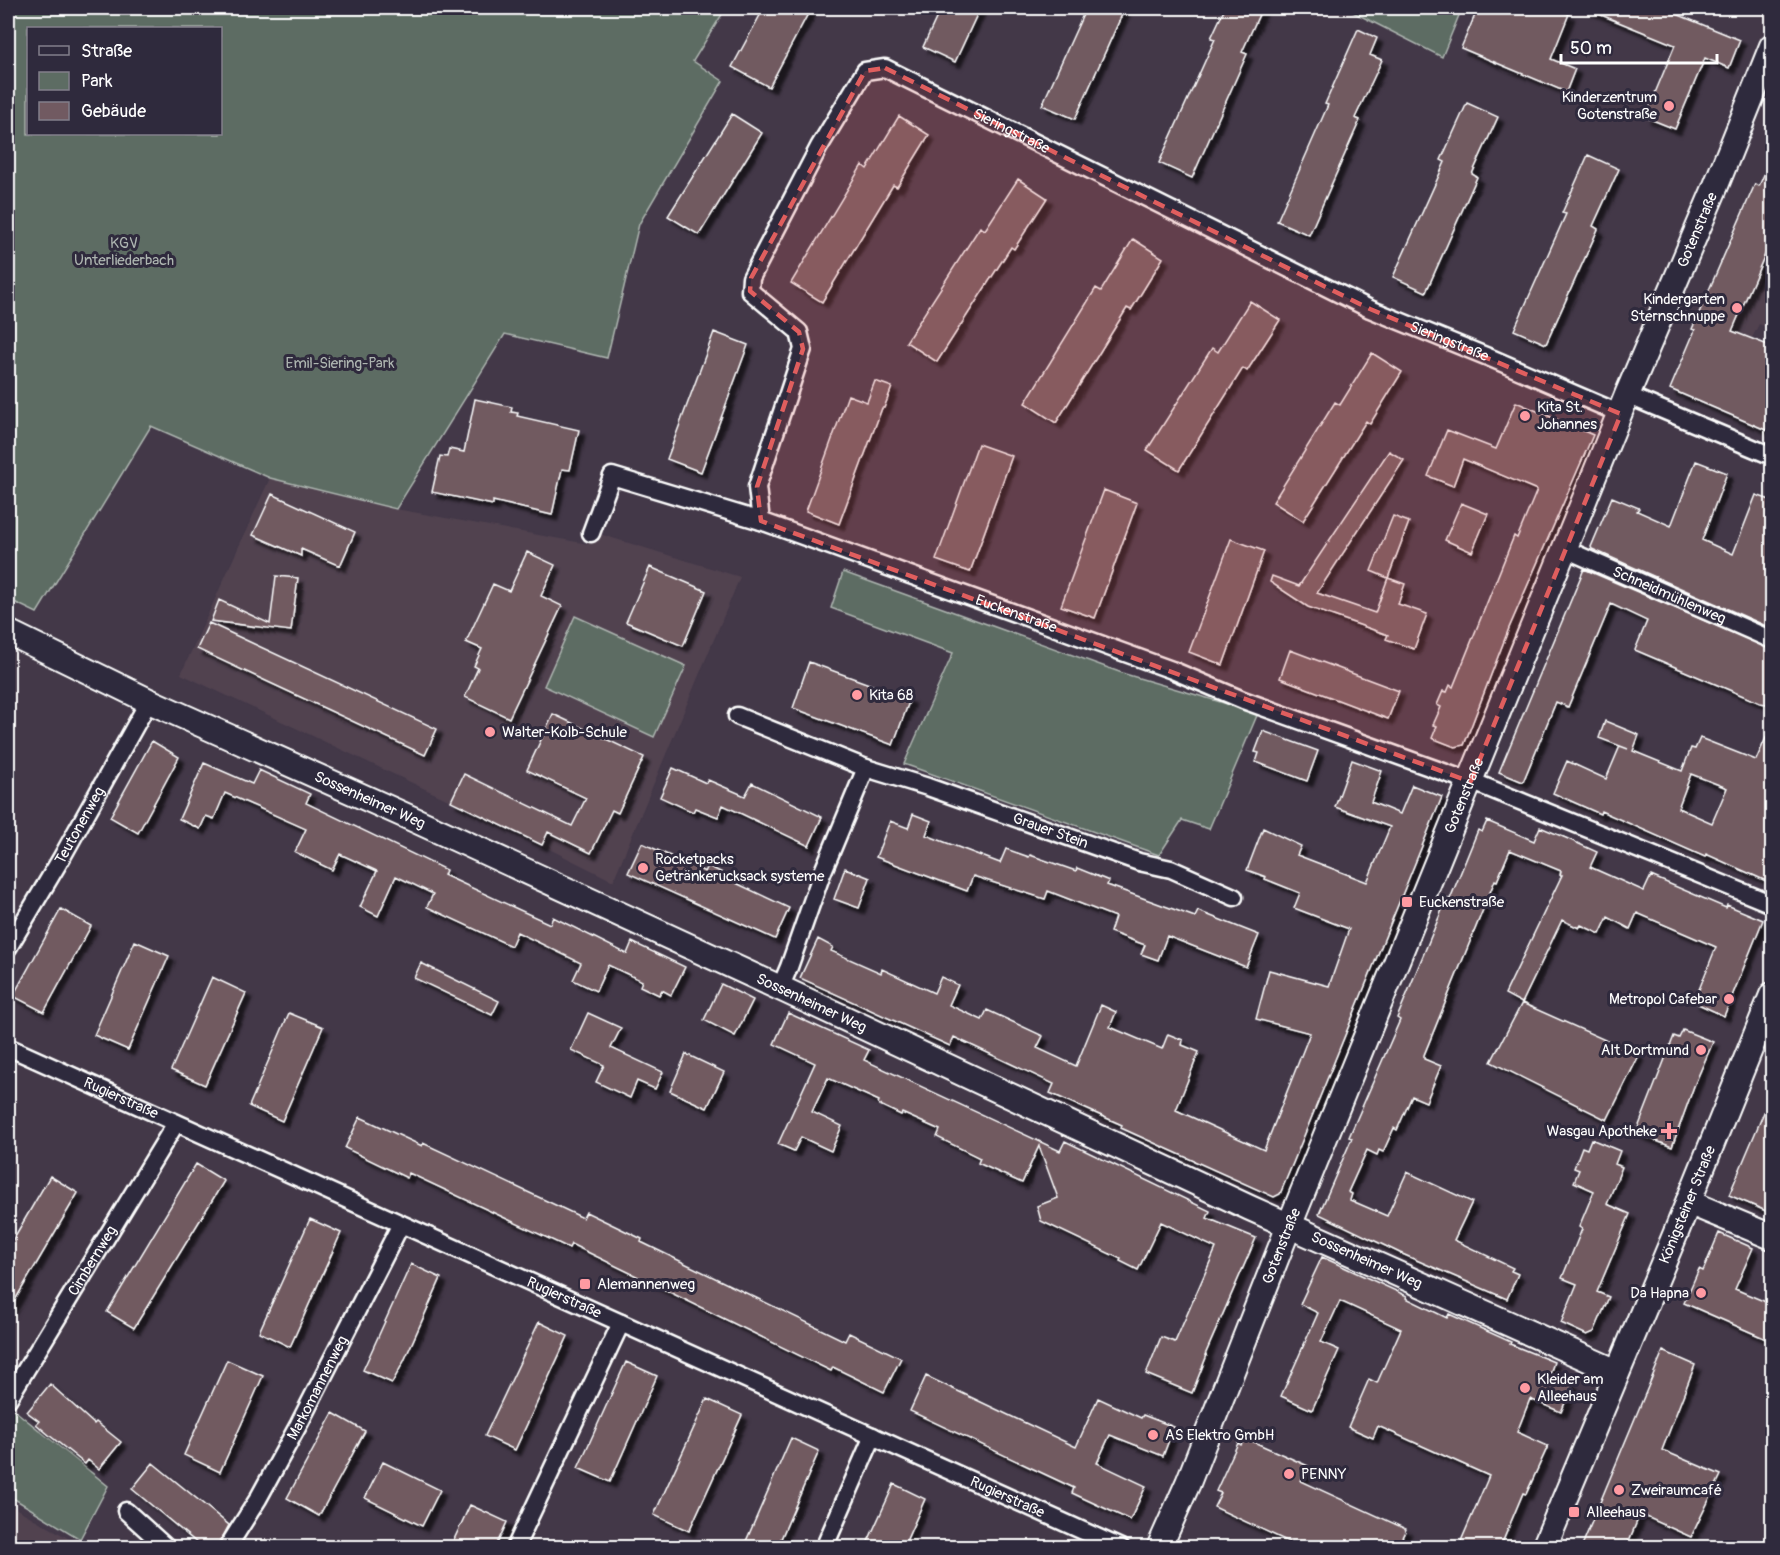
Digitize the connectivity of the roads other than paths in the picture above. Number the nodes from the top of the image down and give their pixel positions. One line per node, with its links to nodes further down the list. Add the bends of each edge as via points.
1 (1773, 46): 2 (main road, Gotenstraße)
2 (1624, 405): 3 (street, Sieringstraße); 4 (street, Sieringstraße, via 1370,309 885,68 865,71 819,147 751,278 750,291 799,332 803,349 757,487); 6 (main road, Gotenstraße)
3 (1773, 456)
4 (760, 520): 5 (street, Euckenstraße, via 612,476); 12 (street, Euckenstraße)
5 (591, 533)
6 (1565, 549): 8 (street, Schneidmühlenweg); 12 (main road, Gotenstraße)
7 (8, 632): 9 (main road, Sossenheimer Weg)
8 (1773, 640)
9 (149, 701): 15 (street, Teutonenweg); 16 (main road, Sossenheimer Weg)
10 (737, 716): 11 (street, Grauer Stein)
11 (866, 768): 13 (street, Grauer Stein, via 1139,862 1171,869); 16 (street)
12 (1471, 781): 14 (street, Euckenstraße); 22 (main road, Gotenstraße)
13 (1234, 897)
14 (1773, 904)
15 (8, 948)
16 (780, 988): 22 (main road, Sossenheimer Weg)
17 (1773, 995): 20 (main road, Königsteiner Straße)
18 (8, 1047): 19 (street, Rugierstraße)
19 (176, 1123): 21 (street, Rugierstraße); 26 (street, Cimbernweg)
20 (1688, 1202): 23 (main road); 25 (main road, Königsteiner Straße)
21 (401, 1224): 24 (street, Rugierstraße); 30 (street, Markomannenweg, via 299,1424)
22 (1289, 1226): 25 (main road, Sossenheimer Weg); 34 (main road, Gotenstraße)
23 (1773, 1236)
24 (621, 1323): 27 (street, Rugierstraße); 31 (street)
25 (1617, 1372): 35 (main road, Königsteiner Straße)
26 (8, 1399)
27 (873, 1436): 32 (street); 33 (street, Rugierstraße)
28 (126, 1511): 29 (street)
29 (167, 1548)
30 (227, 1548)
31 (515, 1548)
32 (824, 1548)
33 (1121, 1548)
34 (1159, 1548)
35 (1544, 1548)

